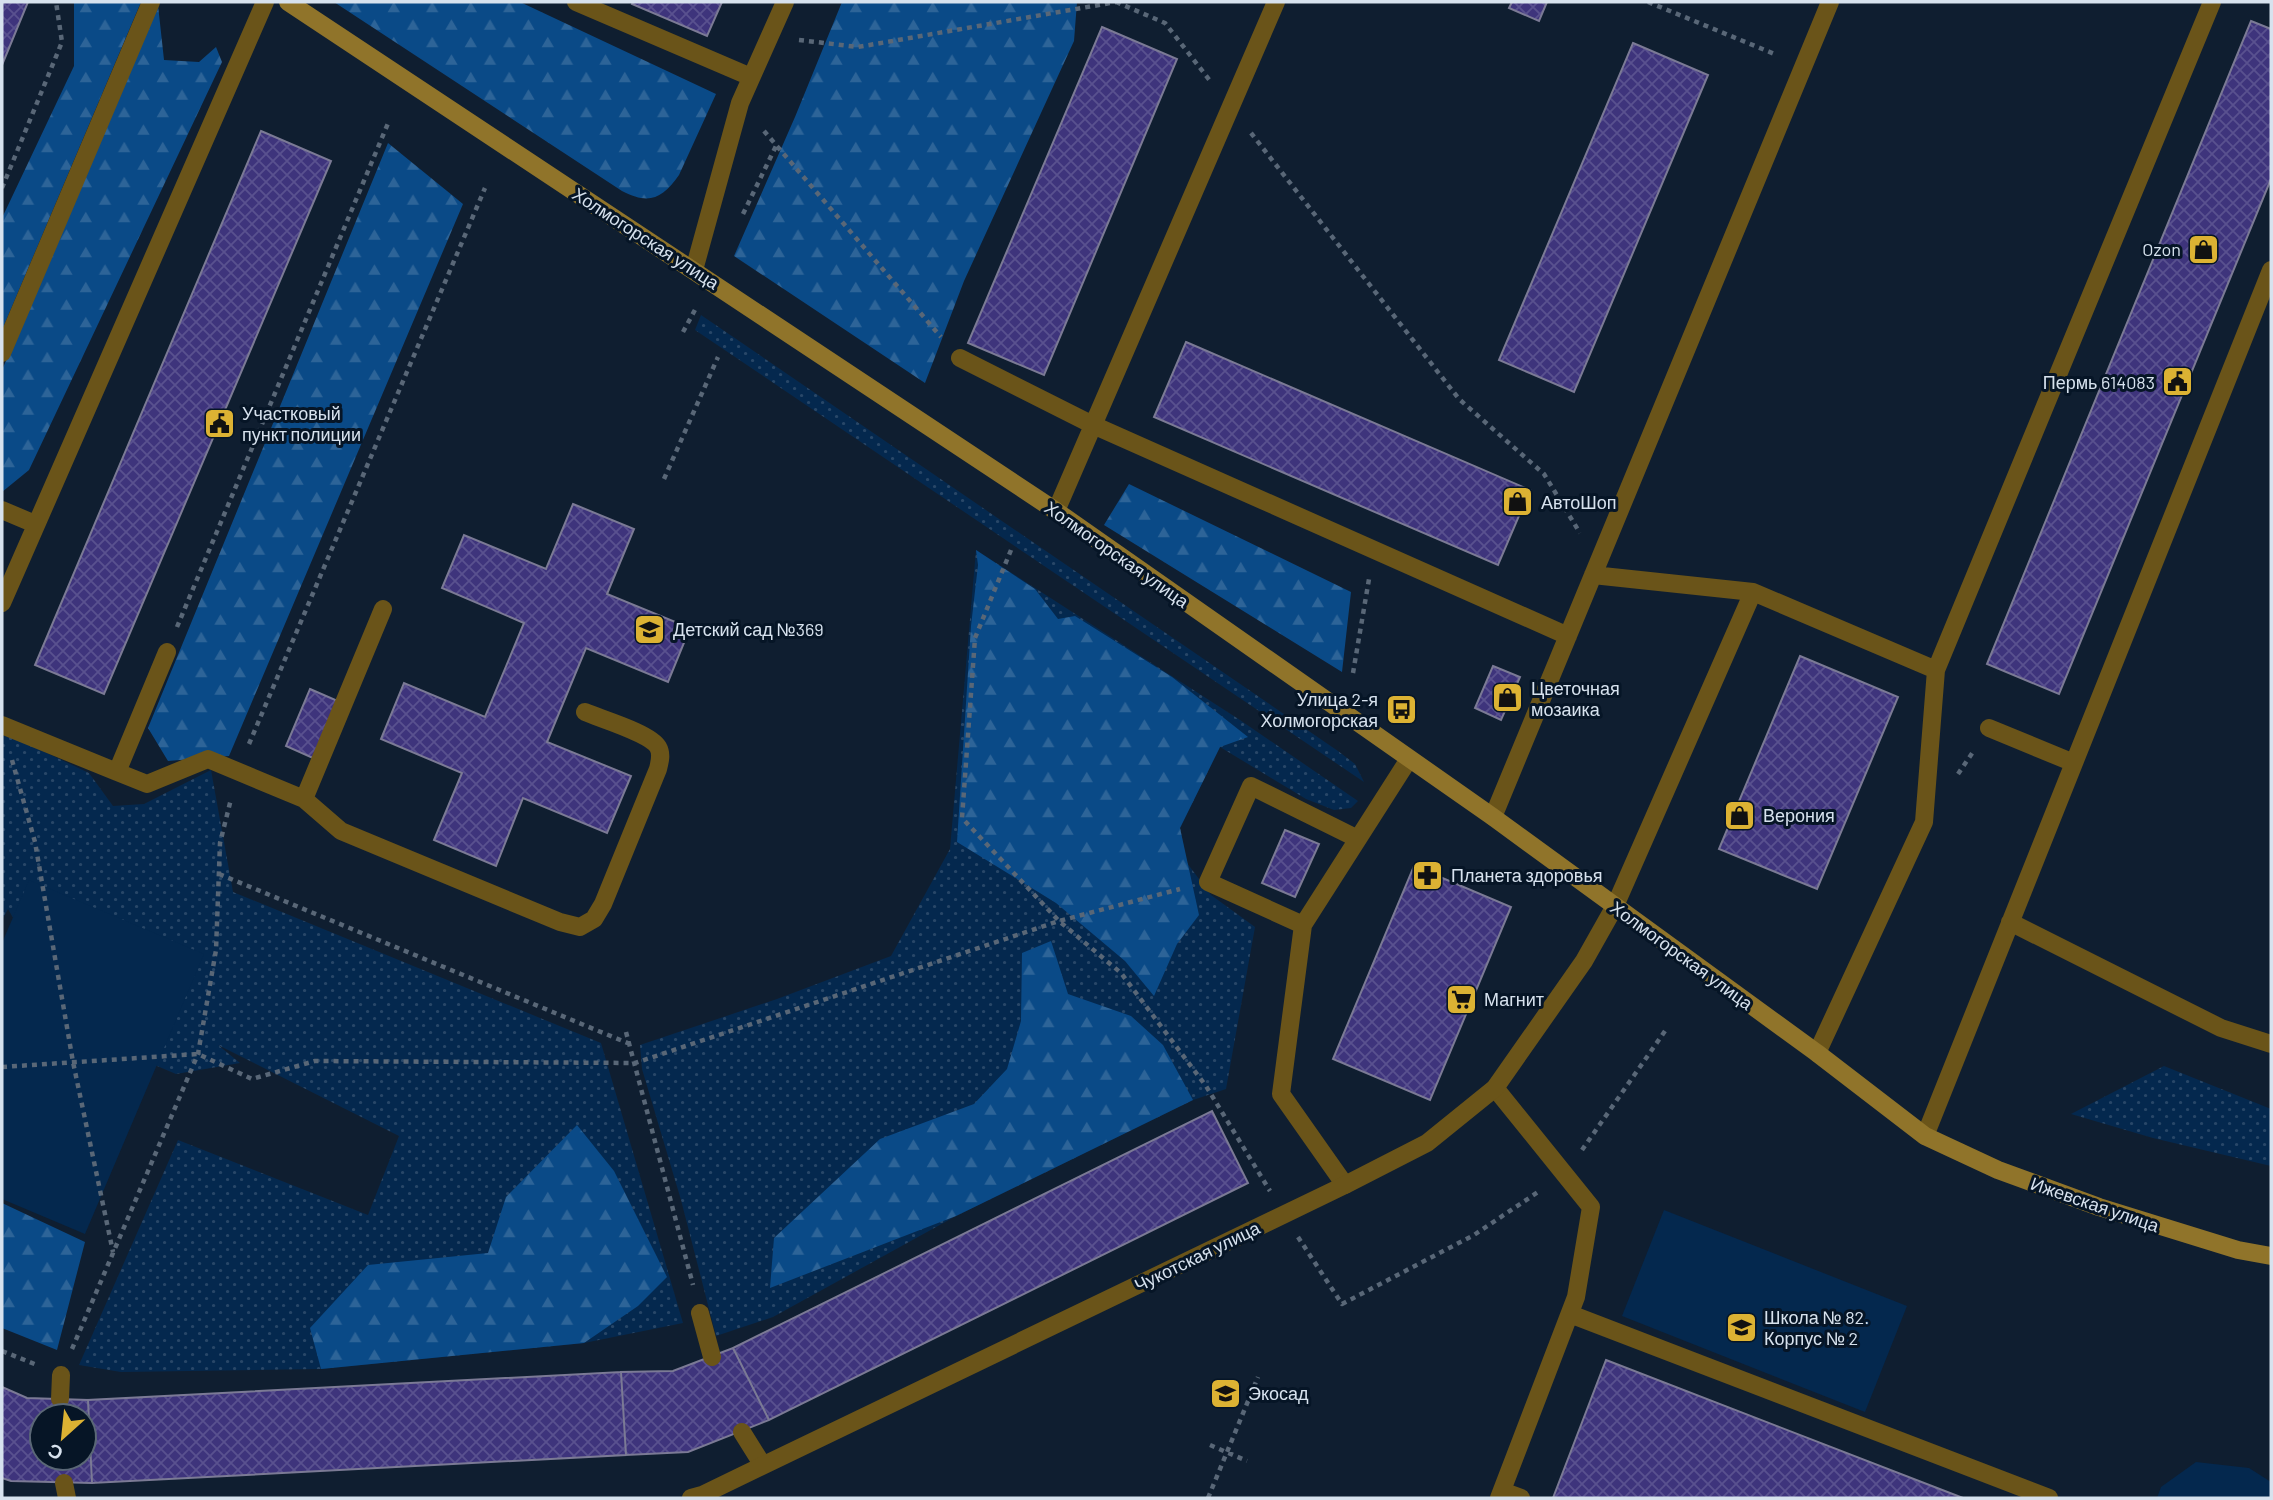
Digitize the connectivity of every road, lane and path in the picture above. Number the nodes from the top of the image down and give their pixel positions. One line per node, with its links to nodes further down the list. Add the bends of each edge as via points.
1 (56, 2): 19 (path, via 62,42)
2 (151, 2): 28 (street)
3 (265, 2): 35 (street)
4 (288, 2): 22 (main road, Холмогорская улица)
5 (576, 2): 14 (street)
6 (785, 2): 12 (street)
7 (1116, 2): 12 (path, via 858,47 802,41); 16 (path, via 1165,23)
8 (1276, 2): 16 (street)
9 (1648, 2): 13 (path)
10 (1829, 2): 39 (street)
11 (2212, 2): 45 (street)
12 (772, 28): 14 (street)
13 (1784, 58)
14 (751, 77): 15 (street)
15 (740, 103): 18 (path); 22 (street)
16 (1230, 107): 31 (street); 36 (path, via 1459,399 1544,474)
17 (389, 121): 44 (path)
18 (776, 146): 21 (path); 30 (path)
19 (2, 188)
20 (485, 188): 52 (path)
21 (739, 221)
22 (694, 270): 34 (main road, Холмогорская улица)
23 (2271, 270): 27 (street)
24 (701, 298): 26 (path)
25 (2271, 309): 27 (street)
26 (683, 332)
27 (2245, 334): 51 (street)
28 (2, 353)
29 (718, 357): 32 (path)
30 (960, 358): 31 (street)
31 (1093, 425): 34 (street); 38 (street)
32 (664, 480)
33 (2, 510): 35 (street)
34 (1056, 511): 50 (main road, Холмогорская улица)
35 (35, 524): 41 (street)
36 (1580, 534)
37 (1011, 550): 60 (path, via 975,638 962,818)
38 (1374, 550): 43 (street); 46 (path)
39 (1593, 575): 40 (street); 43 (street)
40 (1753, 592): 45 (street); 59 (street, Чукотская улица)
41 (2, 603)
42 (383, 609): 54 (street)
43 (1568, 636): 55 (street)
44 (167, 652): 53 (street)
45 (1936, 670): 66 (street, via 1924,822)
46 (1353, 673)
47 (585, 712): 54 (street, via 644,736 657,744 661,756 603,904 594,919 580,927 341,831)
48 (2, 724): 53 (street); 68 (path, via 35,842)
49 (1989, 728): 51 (street)
50 (1409, 759): 55 (main road, Холмогорская улица); 56 (street)
51 (2074, 762): 61 (street)
52 (238, 771): 53 (street, via 208,759 147,785); 54 (street); 57 (path, via 220,843)
53 (117, 772)
54 (304, 799)
55 (1493, 817): 59 (main road, Холмогорская улица)
56 (1358, 839): 58 (street, via 1251,786); 62 (street)
57 (219, 874): 64 (path); 67 (path, via 216,950)
58 (1208, 882): 60 (path); 62 (street)
59 (1615, 906): 66 (main road, Холмогорская улица); 71 (street, Чукотская улица, via 1584,961)
60 (1059, 921): 69 (path)
61 (2010, 922): 65 (street, via 2221,1028); 72 (street)
62 (1303, 925): 73 (street, via 1281,1094)
63 (626, 1032): 64 (path)
64 (629, 1044): 69 (path)
65 (2271, 1044)
66 (1817, 1053): 72 (main road, Холмогорская улица)
67 (198, 1054): 68 (path); 69 (path, via 251,1079 315,1062); 74 (path)
68 (73, 1062): 70 (path); 74 (path)
69 (635, 1063): 76 (path)
70 (2, 1067)
71 (1495, 1088): 73 (street, Чукотская улица, via 1427,1143); 77 (street, via 1591,1207)
72 (1925, 1136): 75 (main road, Ижевская улица, via 1998,1170 2099,1207)
73 (1345, 1185): 86 (street, Чукотская улица)
74 (113, 1252): 79 (path)
75 (2271, 1256)
76 (700, 1313): 78 (street)
77 (1570, 1314): 87 (street); 91 (street)
78 (712, 1357)
79 (61, 1375): 81 (street)
80 (1258, 1377): 84 (path)
81 (60, 1399)
82 (742, 1432): 86 (street)
83 (1210, 1446): 84 (path)
84 (1227, 1453): 85 (path); 89 (path)
85 (1247, 1461)
86 (762, 1464): 88 (street, Чукотская улица)
87 (1500, 1495): 90 (street)
88 (691, 1498)
89 (1208, 1498)
90 (1521, 1498)
91 (2049, 1498)

